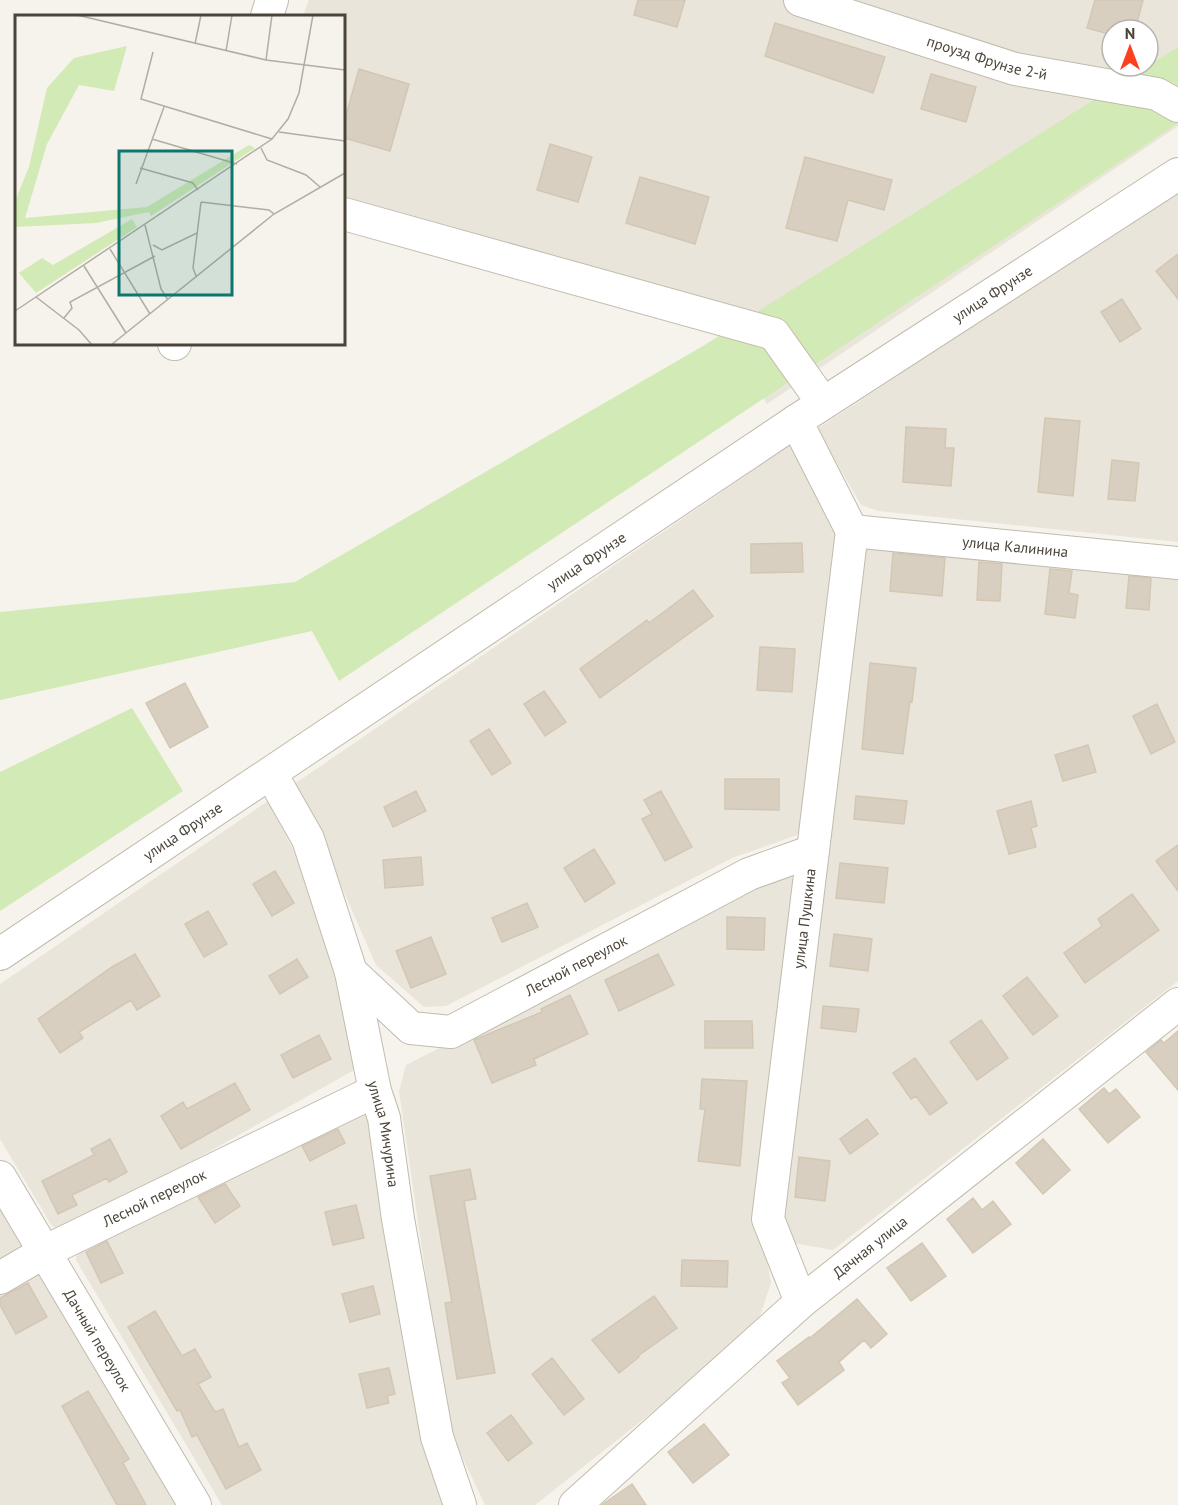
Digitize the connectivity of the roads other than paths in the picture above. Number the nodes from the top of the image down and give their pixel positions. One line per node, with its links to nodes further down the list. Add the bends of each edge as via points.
1 (272, 0): 3 (street)
2 (800, 0): 4 (street, проузд Фрунзе 2-й, via 1015,69 1157,94)
3 (267, 15)
4 (1178, 106)
5 (1178, 174): 7 (street, улица Фрунзе)
6 (345, 214): 7 (street, via 774,334)
7 (823, 403): 8 (street, улица Фрунзе)
8 (796, 421): 9 (street); 11 (street, улица Фрунзе)
9 (852, 531): 10 (street, улица Калинина); 12 (street, улица Пушкина)
10 (1178, 563)
11 (272, 774): 13 (street, улица Фрунзе); 14 (street, улица Мичурина, via 308,839)
12 (813, 851): 14 (street, Лесной переулок, via 749,874 451,1032 411,1028); 20 (street, улица Пушкина, via 768,1219)
13 (0, 954)
14 (351, 972): 16 (street, улица Мичурина)
15 (1178, 1004): 20 (street, Дачная улица)
16 (375, 1091): 18 (street, Лесной переулок); 22 (street, улица Мичурина, via 384,1118 437,1437)
17 (0, 1177): 18 (street, Дачный переулок)
18 (46, 1251): 19 (street, Лесной переулок); 21 (street, Дачный переулок)
19 (0, 1278)
20 (801, 1302): 23 (street, Дачная улица)
21 (195, 1505)
22 (460, 1505)
23 (575, 1505)

